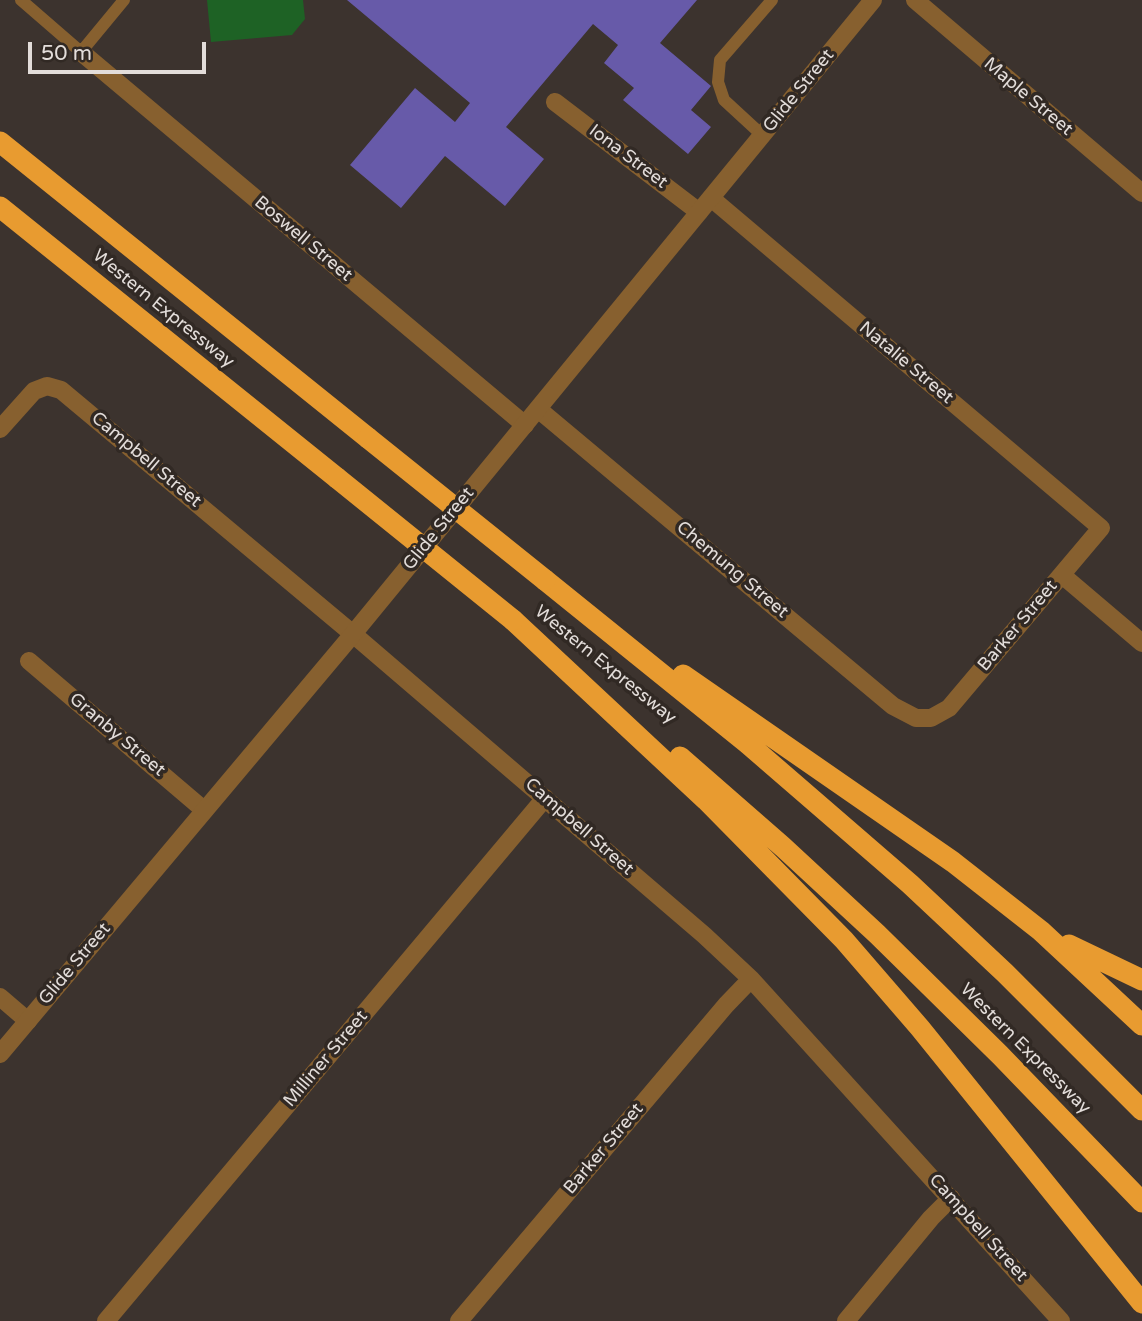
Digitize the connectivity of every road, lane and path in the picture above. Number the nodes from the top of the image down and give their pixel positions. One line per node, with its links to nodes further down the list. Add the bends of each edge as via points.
1 (21, 0): 6 (lane)
2 (124, 0): 6 (lane)
3 (772, 0): 8 (lane, via 720,60 718,82 724,100)
4 (873, 0): 8 (street, Glide Street)
5 (915, 0): 10 (street, Maple Street)
6 (81, 52): 14 (street, Boswell Street)
7 (555, 102): 11 (street, Iona Street)
8 (762, 135): 11 (street, Glide Street)
9 (0, 142): 18 (highway, Western Expressway, bridge)
10 (1142, 193)
11 (705, 205): 13 (street, Glide Street); 16 (street, Natalie Street)
12 (0, 206): 19 (highway, Western Expressway, bridge)
13 (538, 409): 14 (street, Glide Street); 23 (street, Chemung Street, via 893,706 909,716)
14 (525, 425): 20 (street, Glide Street)
15 (0, 429): 20 (street, Campbell Street, via 29,396 47,386 61,390)
16 (1101, 528): 17 (street, Barker Street)
17 (1062, 575): 21 (street); 23 (street, Barker Street, via 955,702)
18 (545, 580): 26 (highway, via 883,811); 33 (highway, Western Expressway, via 747,743 874,853 1005,973)
19 (513, 620): 35 (highway, Western Expressway, via 685,761 832,891); 36 (highway, via 706,800 835,930)
20 (353, 634): 24 (street, Campbell Street); 25 (street, Glide Street)
21 (1142, 643)
22 (29, 662): 25 (street, Granby Street)
23 (931, 718)
24 (545, 797): 27 (street, Campbell Street); 37 (street, Milliner Street)
25 (204, 810): 30 (street, Glide Street)
26 (1015, 909): 28 (highway, via 1087,956); 31 (highway)
27 (751, 979): 34 (street, Campbell Street); 38 (street, Barker Street)
28 (1142, 980)
29 (0, 997): 30 (street)
30 (28, 1021): 32 (street, Glide Street)
31 (1142, 1025)
32 (0, 1054)
33 (1142, 1110)
34 (951, 1198): 39 (street); 40 (street, Campbell Street)
35 (1142, 1202)
36 (1142, 1303)
37 (106, 1321)
38 (459, 1321)
39 (846, 1321)
40 (1062, 1321)

